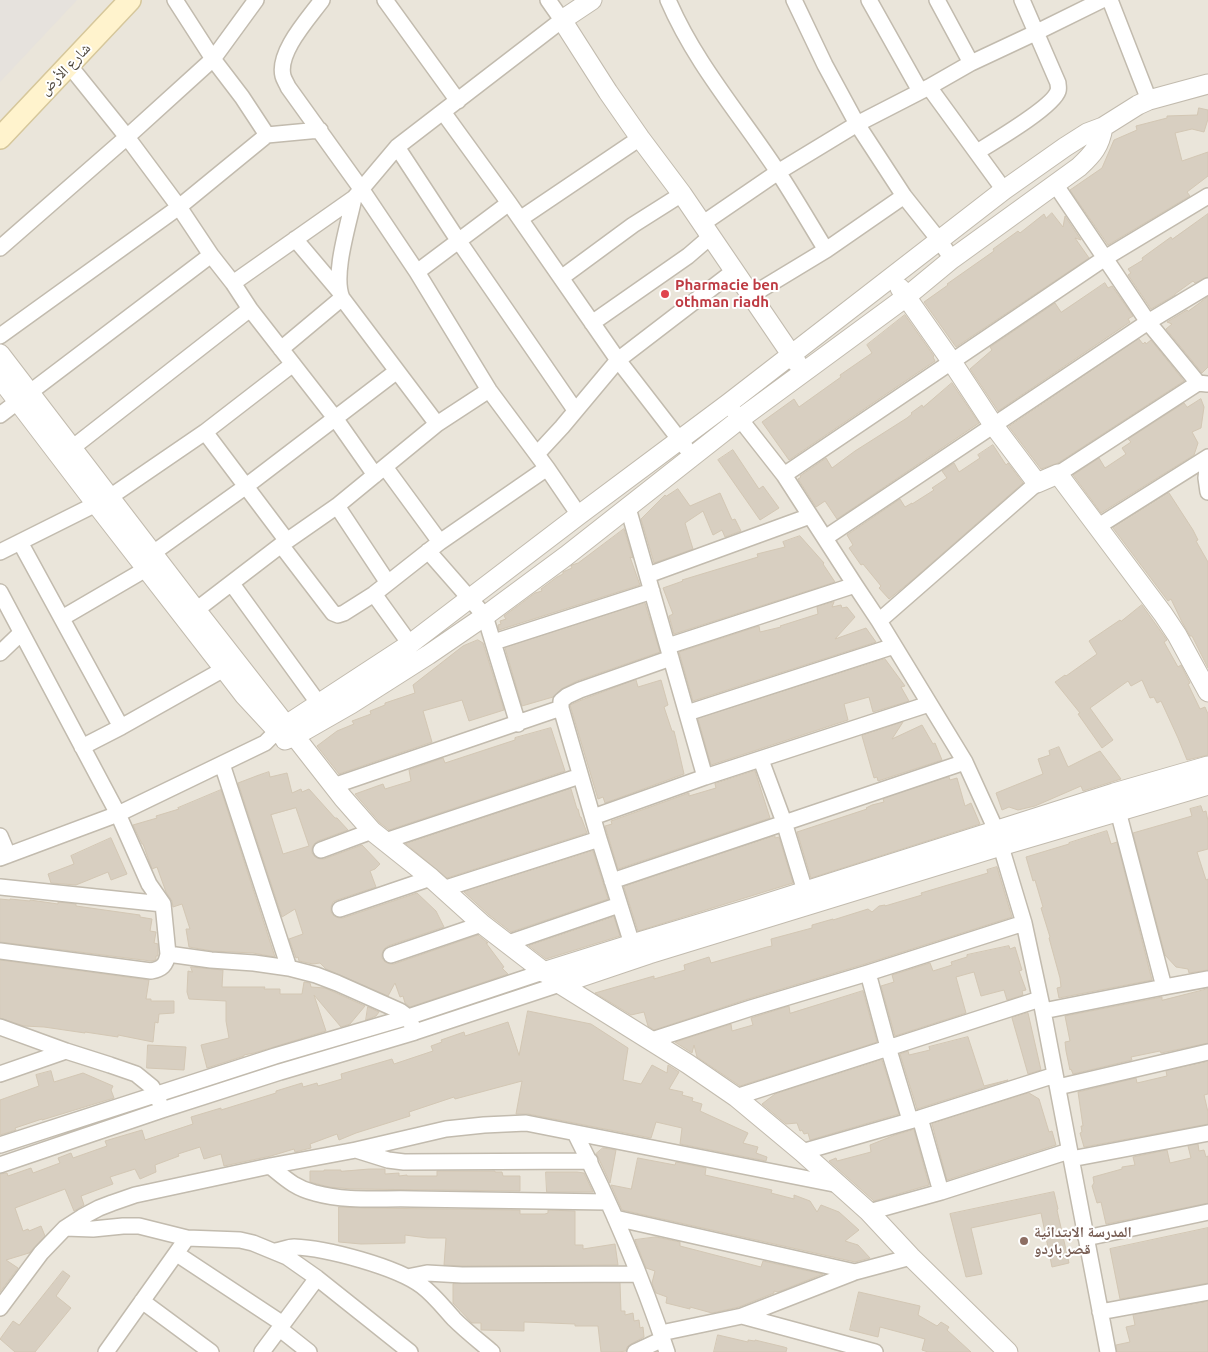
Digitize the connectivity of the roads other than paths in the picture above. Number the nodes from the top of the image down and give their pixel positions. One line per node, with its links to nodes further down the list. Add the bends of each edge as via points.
1 (110, 0): 23 (main road, شارع الأرض)
2 (130, 0): 20 (main road, شارع الأرض)
3 (175, 0): 18 (street)
4 (256, 0): 18 (street)
5 (322, 0): 30 (street, via 291,42 283,59 283,75 288,87)
6 (385, 0): 25 (street)
7 (548, 0): 16 (street)
8 (592, 0): 16 (street)
9 (668, 0): 37 (street, via 704,68)
10 (794, 0): 28 (street)
11 (869, 0): 22 (street)
12 (936, 0): 19 (street)
13 (1022, 0): 17 (street)
14 (1102, 0): 17 (street)
15 (1110, 0): 24 (street)
16 (562, 20): 25 (street); 34 (street)
17 (1035, 33): 19 (street); 36 (street, via 1058,83 1057,93 1043,108)
18 (213, 59): 31 (street); 33 (street)
19 (971, 63): 22 (street)
20 (69, 65): 23 (main road, شارع الأرض); 33 (street)
21 (1208, 84): 24 (street)
22 (924, 89): 28 (street); 36 (street)
23 (32, 93): 27 (main road, شارع الأرض); 32 (main road, شارع الأرض)
24 (1149, 100): 29 (street)
25 (458, 101): 26 (street)
26 (443, 112): 35 (street); 44 (street)
27 (0, 117)
28 (857, 124): 37 (street); 42 (street)
29 (1103, 127): 38 (street, via 1092,155); 39 (street, via 1087,133)
30 (320, 130): 31 (street); 40 (street)
31 (267, 135): 45 (street)
32 (0, 138)
33 (127, 138): 45 (street); 51 (street)
34 (640, 138): 41 (street); 46 (street)
35 (397, 147): 40 (street); 49 (street)
36 (977, 152): 39 (street)
37 (778, 172): 47 (street); 52 (street)
38 (1055, 184): 54 (street); 55 (street)
39 (1004, 190): 50 (street)
40 (358, 194): 48 (street); 57 (street); 62 (street, via 341,264)
41 (682, 194): 47 (street); 59 (street)
42 (904, 196): 50 (street); 52 (street)
43 (1208, 196): 54 (street)
44 (509, 203): 46 (street); 49 (street)
45 (179, 206): 53 (street); 68 (street)
46 (520, 219): 59 (street)
47 (706, 230): 56 (street); 67 (street, via 688,256)
48 (295, 239): 60 (street); 62 (street)
49 (458, 240): 57 (street); 82 (street)
50 (939, 240): 55 (street); 58 (street)
51 (0, 248)
52 (826, 250): 63 (street)
53 (211, 255): 60 (street); 80 (street)
54 (1106, 258): 66 (street); 73 (street)
55 (952, 259): 64 (street)
56 (734, 271): 63 (street); 72 (street)
57 (416, 272): 79 (street)
58 (892, 277): 64 (street); 71 (street)
59 (561, 278): 67 (street)
60 (233, 283): 65 (street)
61 (1208, 286): 66 (street)
62 (340, 295): 69 (street); 75 (street)
63 (750, 296): 71 (street)
64 (906, 297): 73 (street); 76 (street)
65 (250, 309): 69 (street); 90 (street)
66 (1148, 322): 78 (street); 87 (street)
67 (592, 323): 72 (street)
68 (0, 336)
69 (281, 349): 74 (street)
70 (0, 354): 80 (street)
71 (790, 354): 76 (street); 81 (street)
72 (618, 360): 82 (street); 89 (street)
73 (952, 362): 87 (street); 97 (street)
74 (293, 364): 84 (street); 88 (street)
75 (397, 371): 84 (street); 86 (street)
76 (804, 372): 85 (street)
77 (0, 378): 80 (street)
78 (1203, 384): 96 (street)
79 (489, 390): 86 (street); 91 (street)
80 (24, 397): 83 (street); 90 (street); 101 (street)
81 (729, 403): 85 (street); 89 (street)
82 (575, 410): 91 (street)
83 (0, 416)
84 (335, 418): 95 (street); 100 (street)
85 (740, 419): 92 (street); 97 (street)
86 (437, 424): 95 (street)
87 (994, 426): 99 (street); 107 (street)
88 (205, 432): 100 (street); 101 (street)
89 (679, 440): 92 (street); 104 (street)
90 (72, 448): 101 (street)
91 (537, 454): 94 (street)
92 (693, 457): 103 (street)
93 (1208, 457): 98 (street); 106 (street)
94 (547, 468): 104 (street); 110 (street)
95 (380, 471): 102 (street); 110 (street)
96 (1058, 474): 99 (street); 106 (street)
97 (784, 475): 105 (street)
98 (1207, 482)
99 (1037, 483): 124 (street)
100 (245, 487): 109 (street); 112 (street)
101 (103, 501): 108 (street); 112 (street)
102 (336, 506): 109 (street); 114 (street)
103 (628, 508): 113 (street); 122 (street)
104 (579, 515): 120 (street)
105 (810, 516): 107 (street); 113 (street)
106 (1097, 527): 132 (street, via 1163,614)
107 (825, 538): 116 (street)
108 (20, 542): 111 (street); 123 (street)
109 (284, 543): 115 (street); 119 (street, via 335,615 344,613)
110 (434, 547): 114 (street); 120 (street)
111 (0, 552)
112 (150, 561): 121 (street); 123 (street)
113 (648, 575): 117 (street)
114 (388, 583): 119 (street)
115 (232, 584): 121 (street); 133 (street)
116 (854, 585): 124 (street); 129 (street)
117 (652, 591): 126 (street); 129 (street)
118 (0, 592): 125 (street)
119 (374, 594): 127 (street)
120 (470, 599): 122 (street); 127 (street)
121 (190, 614): 131 (street); 139 (street)
122 (485, 616): 126 (street); 139 (street, via 359,699)
123 (62, 618): 138 (street)
124 (879, 621): 128 (street)
125 (21, 633): 130 (street); 140 (street)
126 (494, 642): 137 (street)
127 (410, 644): 133 (street)
128 (894, 646): 134 (street); 136 (street)
129 (670, 652): 135 (street, via 566,696 561,700); 136 (street)
130 (0, 653)
131 (224, 669): 138 (street); 139 (street)
132 (1208, 692)
133 (319, 704): 139 (street)
134 (929, 704): 141 (street); 142 (street)
135 (561, 708): 137 (street); 145 (street)
136 (687, 713): 146 (street)
137 (518, 724): 148 (street)
138 (121, 727): 140 (street)
139 (282, 735): 143 (street); 148 (street, via 308,753)
140 (82, 747): 150 (street)
141 (761, 760): 146 (street); 152 (street)
142 (965, 762): 152 (street); 155 (street)
143 (222, 764): 150 (street); 173 (street)
144 (1208, 767): 155 (street, via 1114,793)
145 (580, 776): 151 (street); 154 (street)
146 (706, 777): 151 (street)
147 (1208, 785): 149 (street)
148 (333, 786): 154 (street)
149 (1118, 811): 155 (street); 178 (street)
150 (118, 814): 158 (street); 163 (street, via 149,884)
151 (593, 817): 156 (street)
152 (784, 822): 159 (street); 162 (street)
153 (0, 836): 158 (street)
154 (378, 836): 157 (street); 160 (street)
155 (998, 838): 162 (street); 166 (street); 177 (street)
156 (599, 839): 159 (street); 160 (street)
157 (322, 850)
158 (4, 857)
159 (612, 881): 164 (street)
160 (437, 884): 165 (street); 167 (street)
161 (0, 887): 163 (street)
162 (806, 891): 169 (street)
163 (163, 904): 171 (street)
164 (619, 905): 168 (street); 169 (street)
165 (340, 909)
166 (1024, 922): 175 (street); 179 (street)
167 (482, 924): 168 (street); 172 (street)
168 (508, 943): 174 (street)
169 (632, 944): 174 (street)
170 (0, 951): 171 (street, via 151,971 164,966)
171 (168, 954): 173 (street)
172 (391, 955)
173 (289, 968): 180 (street, via 337,983)
174 (543, 972): 177 (street); 180 (street)
175 (868, 973): 183 (street); 184 (street)
176 (1208, 979): 178 (street)
177 (560, 984): 182 (street); 183 (street)
178 (1164, 986): 179 (street)
179 (1042, 1005): 184 (street); 190 (street)
180 (408, 1017): 182 (street); 187 (street)
181 (0, 1027): 185 (street)
182 (416, 1032): 188 (street)
183 (652, 1040): 192 (street)
184 (888, 1047): 192 (street); 194 (street)
185 (66, 1051): 189 (street); 191 (street, via 136,1074 148,1082)
186 (1208, 1052): 190 (street)
187 (275, 1056): 188 (street); 191 (street)
188 (280, 1072): 193 (street)
189 (0, 1074)
190 (1056, 1081): 194 (street); 200 (street)
191 (156, 1094): 193 (street); 197 (street)
192 (736, 1097): 199 (street)
193 (162, 1110): 202 (street)
194 (915, 1119): 199 (street); 205 (street)
195 (575, 1133): 198 (street, via 526,1123 484,1124 446,1129); 201 (street); 204 (street)
196 (1208, 1133): 200 (street)
197 (0, 1145)
198 (356, 1150): 201 (street, via 404,1162); 203 (street)
199 (802, 1152): 204 (street)
200 (1070, 1155): 205 (street); 212 (street)
201 (590, 1162): 206 (street)
202 (0, 1165)
203 (270, 1166): 206 (street, via 294,1186 329,1197); 210 (street, via 135,1196 99,1208)
204 (839, 1185): 207 (street)
205 (941, 1192): 207 (street)
206 (607, 1202): 209 (street)
207 (869, 1212): 215 (street)
208 (1208, 1212): 212 (street)
209 (615, 1218): 216 (street); 217 (street)
210 (65, 1228): 211 (street, via 139,1226); 222 (street, via 41,1253)
211 (187, 1238): 213 (street, via 240,1240); 214 (street)
212 (1086, 1238): 223 (street)
213 (276, 1252): 218 (street, via 293,1247 315,1249); 219 (street)
214 (177, 1254): 221 (street); 225 (street)
215 (911, 1257): 216 (street); 236 (street)
216 (855, 1272): 224 (street)
217 (638, 1274): 218 (street, via 427,1273); 226 (street)
218 (407, 1277): 233 (street, via 425,1288)
219 (317, 1278): 225 (street); 232 (street)
220 (1208, 1292): 223 (street)
221 (142, 1301): 228 (street); 229 (street)
222 (0, 1308)
223 (1100, 1312): 237 (street)
224 (742, 1316): 226 (street); 227 (street)
225 (281, 1327): 230 (street); 231 (street)
226 (664, 1341): 234 (street)
227 (853, 1350): 235 (street)
228 (106, 1352)
229 (211, 1352)
230 (262, 1352)
231 (309, 1352)
232 (410, 1352)
233 (492, 1352)
234 (635, 1352)
235 (875, 1352)
236 (1008, 1352)
237 (1108, 1352)

